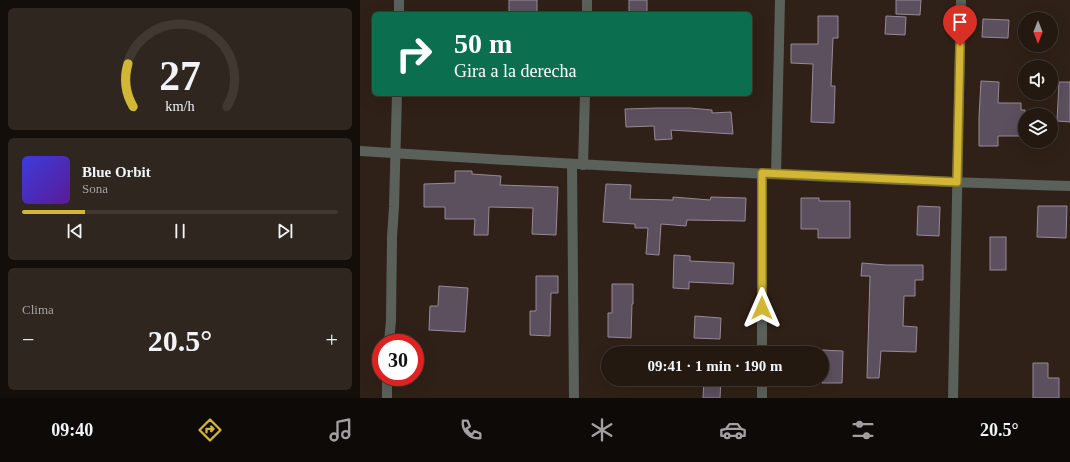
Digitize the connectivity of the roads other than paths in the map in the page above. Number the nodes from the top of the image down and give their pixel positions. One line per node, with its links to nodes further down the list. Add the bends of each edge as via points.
1 (399, 0): 5 (street)
2 (587, 0): 6 (street)
3 (780, 0): 14 (street)
4 (961, 0): 15 (street)
5 (399, 12)
6 (587, 12)
7 (397, 96): 10 (street)
8 (585, 96): 12 (street)
9 (360, 151): 10 (street)
10 (396, 153): 11 (street); 17 (street)
11 (572, 164): 12 (street); 22 (street)
12 (583, 165): 13 (street)
13 (762, 173): 14 (street); 18 (street)
14 (776, 174): 15 (street)
15 (957, 182): 16 (street); 24 (street)
16 (1070, 186)
17 (389, 334)
18 (762, 346)
19 (387, 386): 21 (street)
20 (762, 386): 23 (street)
21 (387, 398)
22 (574, 398)
23 (762, 398)
24 (953, 398)

